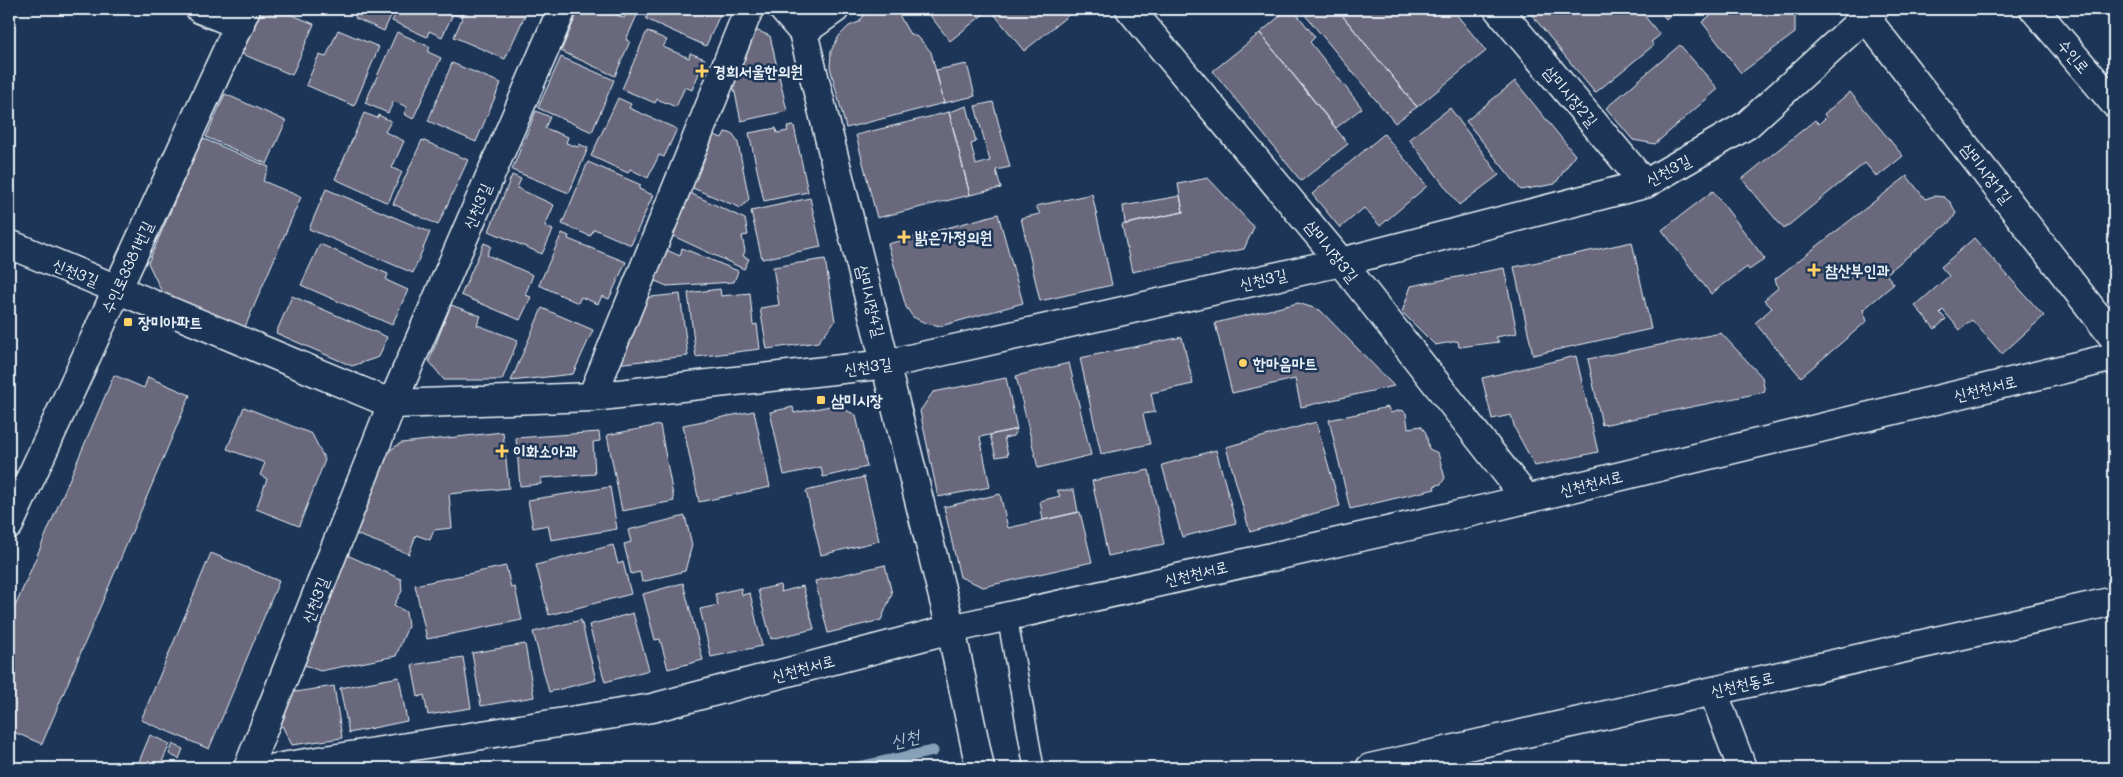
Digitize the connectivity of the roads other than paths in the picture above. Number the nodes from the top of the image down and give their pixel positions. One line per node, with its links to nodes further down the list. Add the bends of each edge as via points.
1 (200, 9): 10 (street)
2 (562, 9): 21 (street, 신천3길)
3 (749, 9): 20 (street)
4 (783, 9): 11 (street, 삼미시장4길)
5 (835, 9): 11 (street)
6 (1130, 9): 15 (street, 삼미시장3길)
7 (1498, 9): 13 (street, 삼미시장2길)
8 (2034, 9): 12 (street, 수인로)
9 (1866, 11): 13 (street, 신천3길, via 1747,125); 17 (street, 삼미시장1길)
10 (243, 17): 16 (street, 수인로3381번길)
11 (803, 32): 19 (street, 삼미시장4길)
12 (2114, 103)
13 (1645, 184): 15 (street, 신천3길)
14 (9, 244): 16 (street, 신천3길)
15 (1341, 262): 19 (street, 신천3길); 22 (street, 삼미시장3길)
16 (117, 289): 21 (street, 신천3길); 23 (street, 수인로3381번길)
17 (2114, 338)
18 (2114, 357): 22 (street, 신천천서로)
19 (887, 364): 20 (street, 신천3길); 26 (street, 삼미시장4길)
20 (592, 397): 21 (street, 신천3길)
21 (392, 404): 28 (street, 신천3길)
22 (1527, 499): 25 (street, 신천천서로)
23 (9, 525)
24 (2114, 601): 27 (street, 신천천동로)
25 (1007, 616): 26 (street, 신천천서로); 31 (lane)
26 (951, 629): 29 (street, 신천천서로, via 652,708); 30 (street, 삼미시장4길)
27 (1713, 691): 32 (street, 신천천동로); 33 (street)
28 (248, 768)
29 (275, 768)
30 (980, 768)
31 (1034, 768)
32 (1370, 768)
33 (1742, 768)

